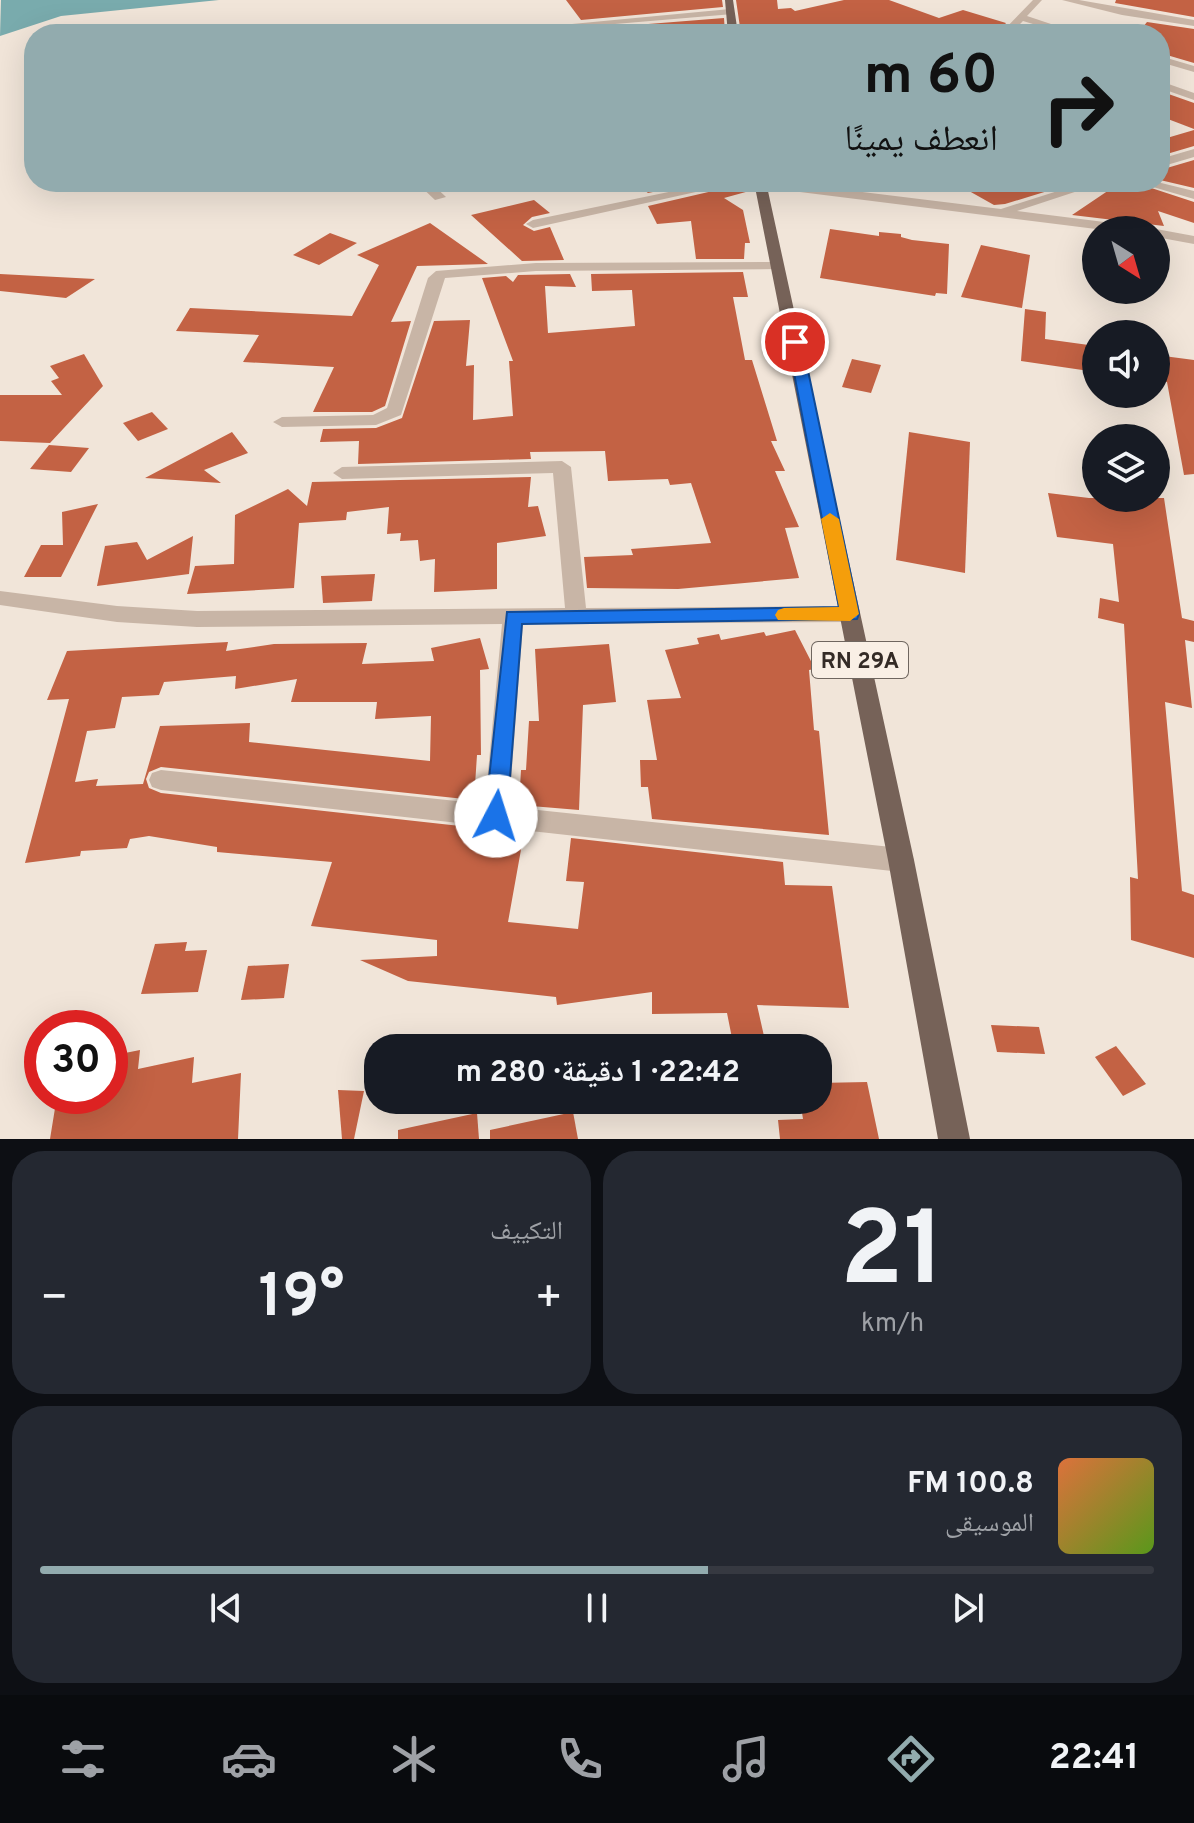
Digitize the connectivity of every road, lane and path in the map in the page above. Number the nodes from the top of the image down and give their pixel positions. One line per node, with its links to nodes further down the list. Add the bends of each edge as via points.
1 (729, 0): 4 (main road)
2 (1038, 0): 5 (street)
3 (1066, 0): 6 (street)
4 (730, 12): 7 (street); 8 (main road)
5 (1020, 17): 9 (street); 10 (street)
6 (1194, 23)
7 (581, 24)
8 (732, 24)
9 (1014, 24)
10 (1043, 24)
11 (1170, 62): 12 (street)
12 (1194, 69)
13 (1170, 88): 14 (street)
14 (1194, 97)
15 (1194, 153): 16 (street)
16 (1170, 160)
17 (1170, 189): 23 (street)
18 (434, 192): 24 (street)
19 (687, 192): 27 (street)
20 (762, 192): 30 (main road, RN 29A)
21 (840, 192): 25 (street)
22 (1066, 192): 25 (street)
23 (1194, 195)
24 (440, 197)
25 (1001, 212): 26 (street)
26 (1082, 223)
27 (533, 224)
28 (1170, 236): 29 (street)
29 (1194, 240)
30 (775, 266): 31 (street, via 536,267 441,274 435,278 395,411 376,420); 34 (main road, RN 29A, via 785,292)
31 (282, 422)
32 (342, 473): 35 (street, via 562,467)
33 (0, 598): 36 (street, via 197,619)
34 (850, 614): 35 (street); 39 (main road, RN 29A)
35 (576, 616): 36 (street)
36 (513, 617): 38 (street)
37 (161, 780): 38 (street)
38 (496, 816): 39 (street)
39 (901, 860): 40 (main road, RN 29A)
40 (954, 1139)

